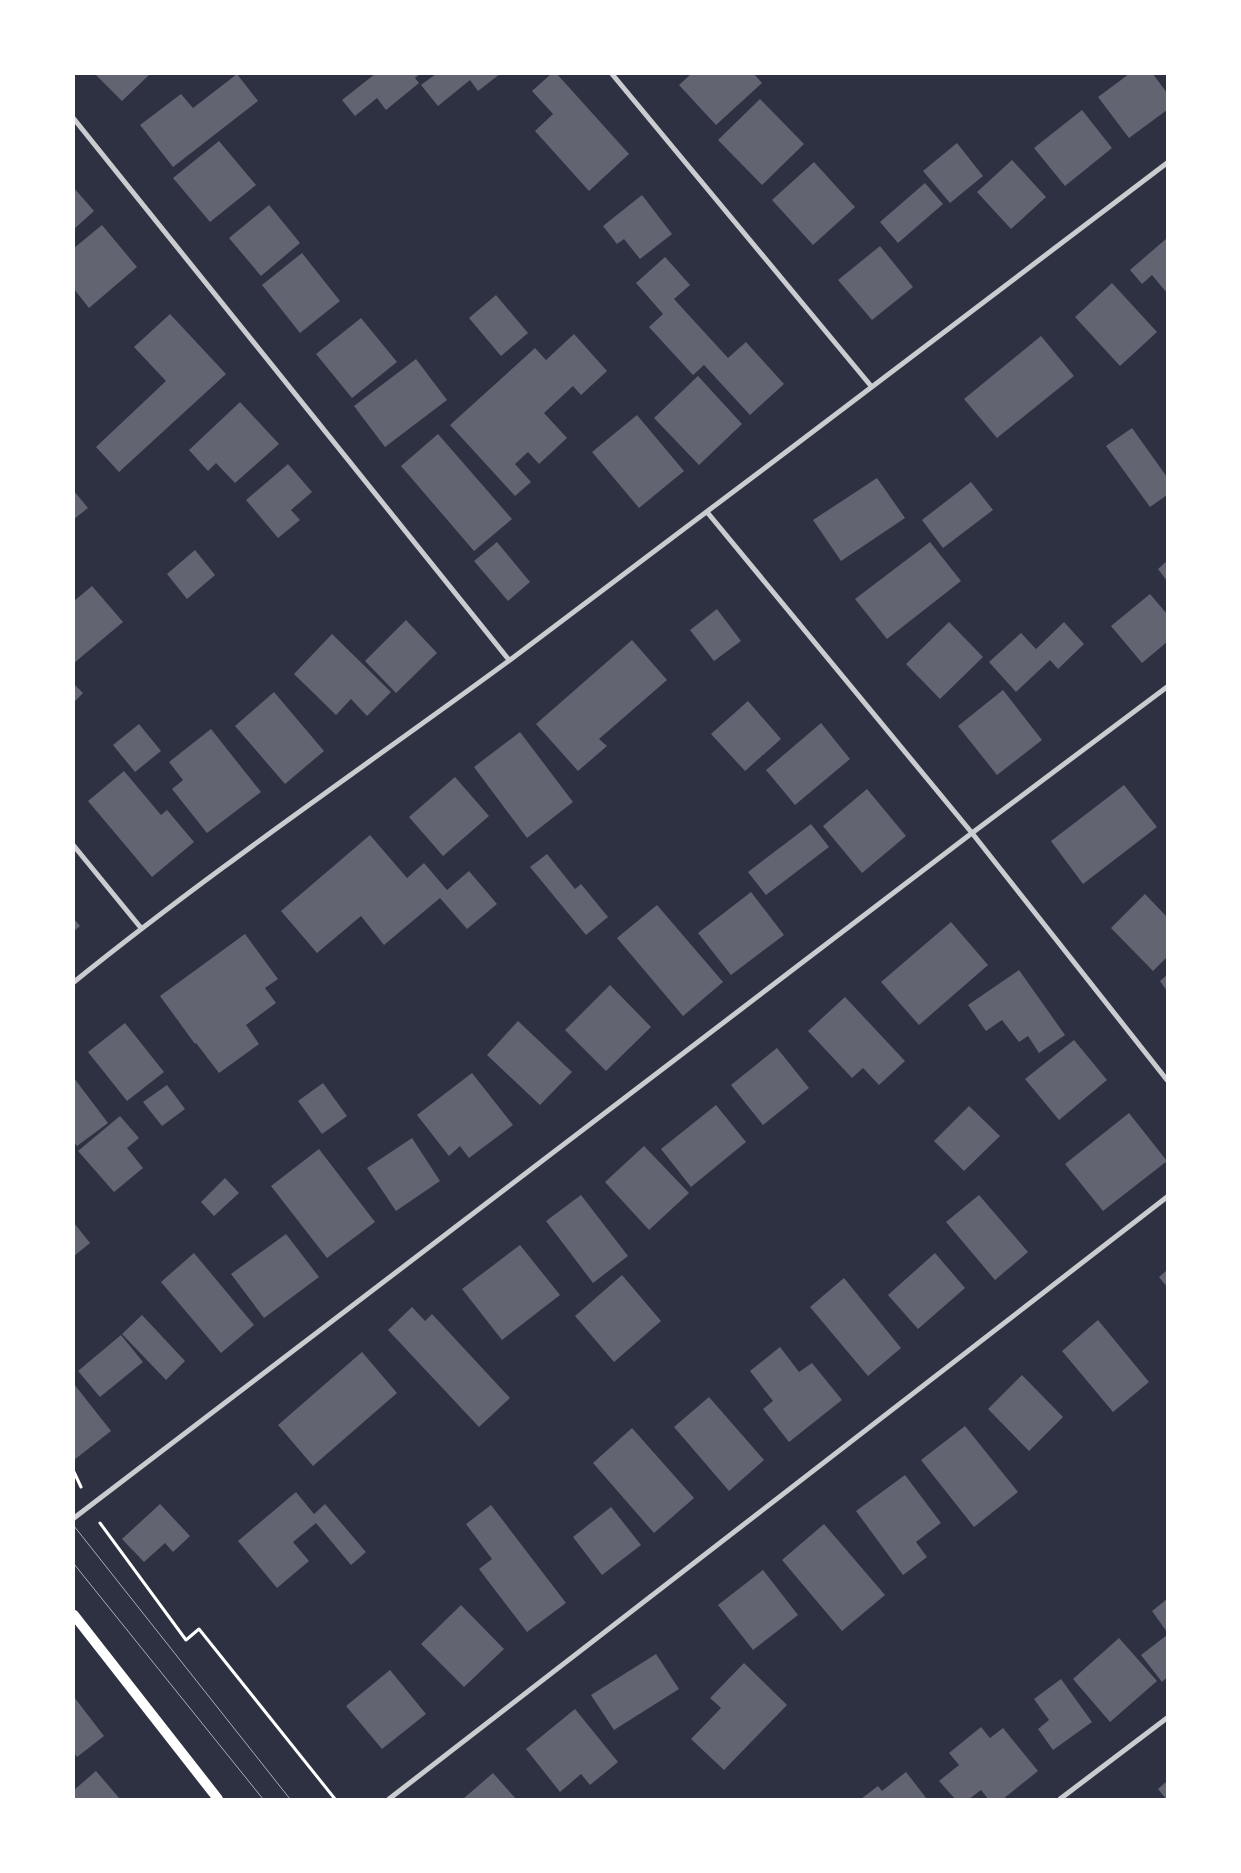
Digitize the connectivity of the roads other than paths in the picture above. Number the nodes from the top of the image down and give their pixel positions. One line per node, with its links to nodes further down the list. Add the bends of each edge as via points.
1 (612, 74): 4 (street)
2 (74, 119): 6 (street)
3 (1167, 163): 4 (street)
4 (871, 386): 5 (street)
5 (707, 512): 6 (street); 8 (street)
6 (509, 660): 10 (street)
7 (1167, 687): 8 (street)
8 (972, 833): 12 (street); 14 (street)
9 (74, 846): 10 (street)
10 (141, 928): 11 (street)
11 (74, 982)
12 (1167, 1080)
13 (1167, 1197): 18 (street)
14 (74, 1518)
15 (74, 1615): 17 (main road)
16 (1167, 1718): 19 (street)
17 (218, 1799)
18 (389, 1799)
19 (1060, 1799)

